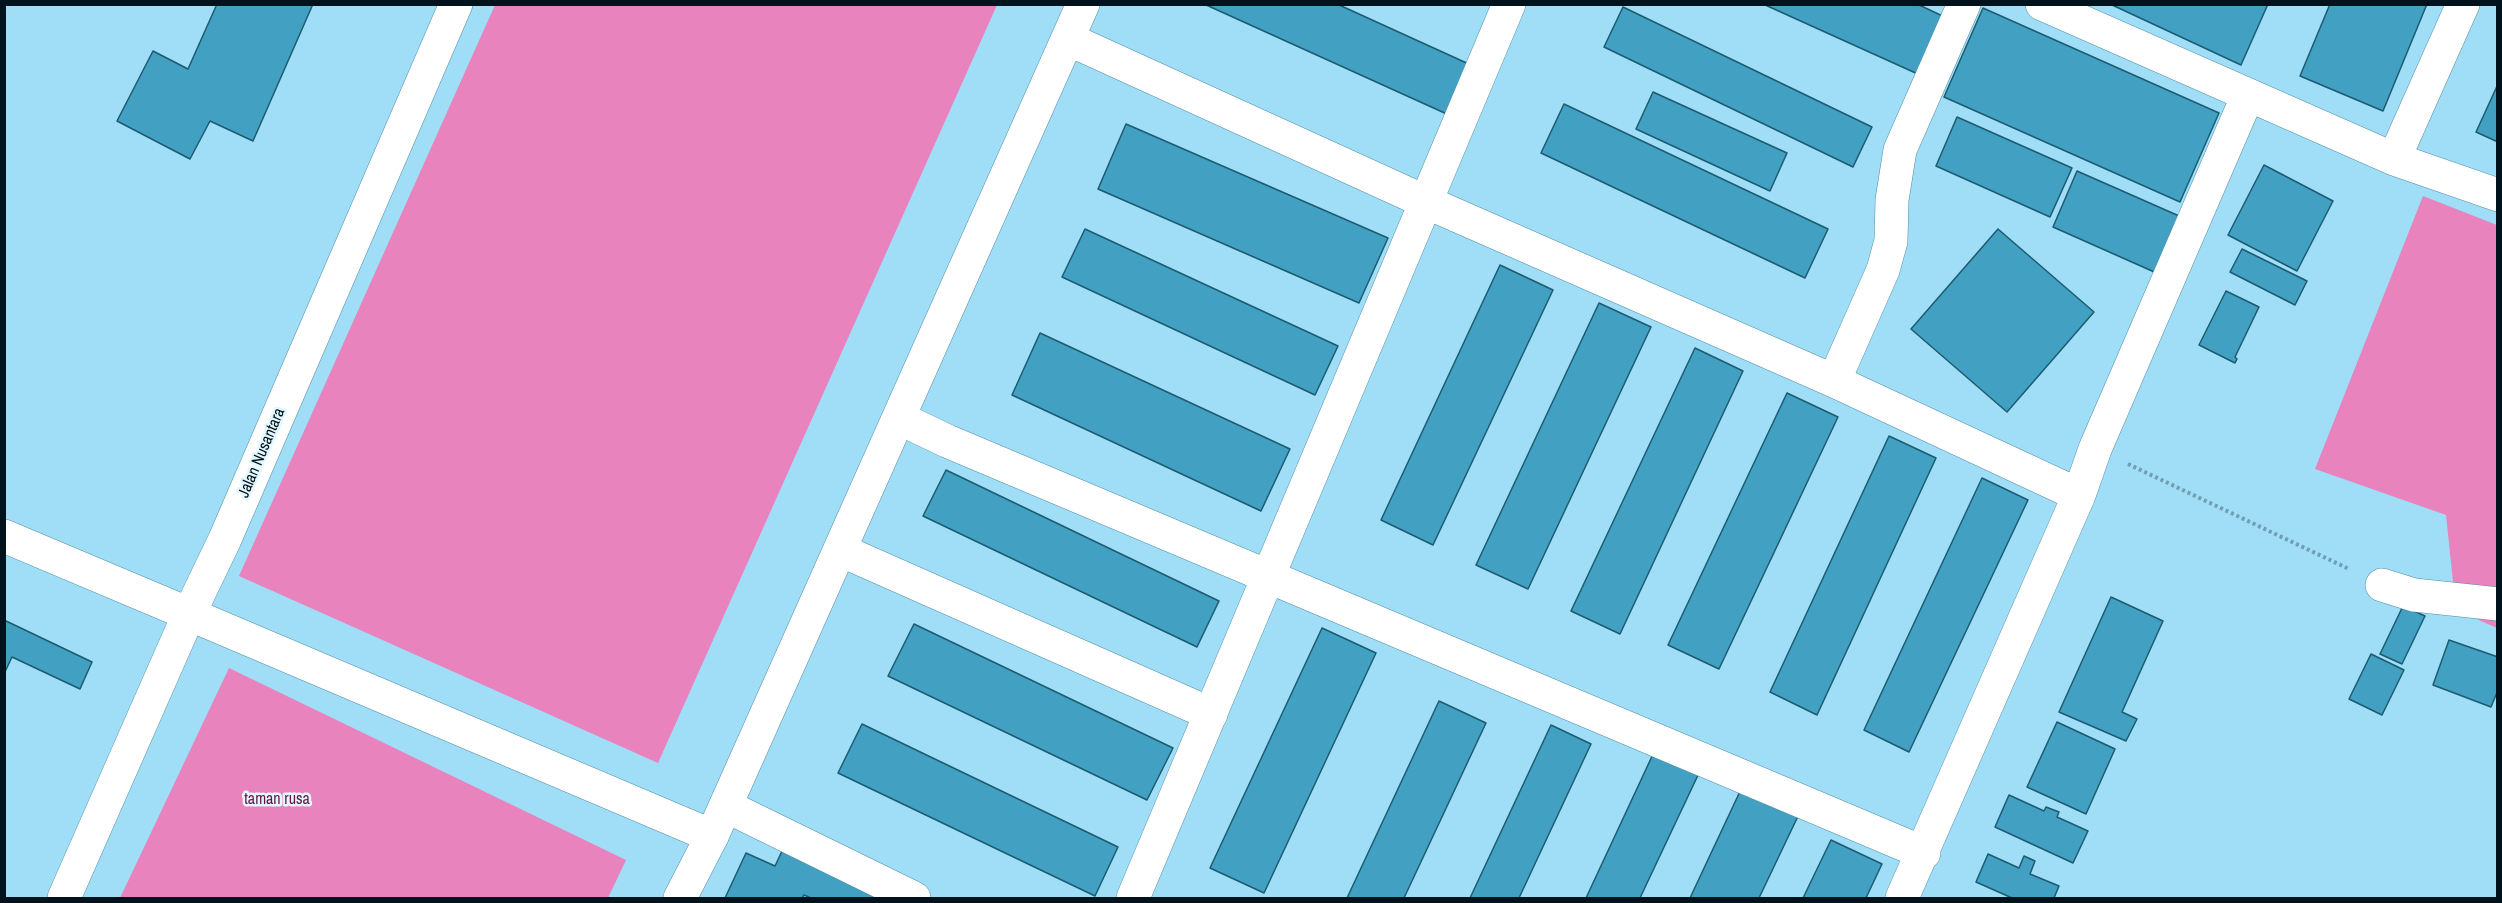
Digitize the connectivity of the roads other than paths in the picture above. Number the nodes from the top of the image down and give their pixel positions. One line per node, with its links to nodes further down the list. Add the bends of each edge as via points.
1 (456, 4): 20 (street, Jalan Nusantara, via 230,528)
2 (1083, 4): 7 (street)
3 (1509, 4): 11 (street)
4 (1964, 4): 12 (street, via 1900,150 1892,200 1891,241 1883,270)
5 (2042, 4): 8 (street)
6 (2463, 4): 9 (street)
7 (1068, 39): 11 (street); 13 (street)
8 (2248, 95): 9 (street); 14 (street, via 2095,448)
9 (2394, 159): 10 (street)
10 (2498, 195)
11 (1426, 202): 12 (street); 17 (street)
12 (1834, 381): 14 (street)
13 (899, 418): 16 (street); 17 (street)
14 (2079, 495): 24 (street)
15 (4, 536): 20 (street)
16 (840, 550): 21 (street); 22 (street)
17 (1269, 576): 21 (street); 24 (street)
18 (2382, 585): 19 (street, via 2414,595)
19 (2498, 604)
20 (189, 614): 23 (street); 26 (street, Jalan Nusantara)
21 (1211, 714): 28 (street)
22 (726, 806): 23 (street); 25 (street)
23 (712, 836): 27 (street)
24 (1924, 853): 29 (street)
25 (902, 896)
26 (64, 898)
27 (680, 898)
28 (1133, 898)
29 (1902, 898)

